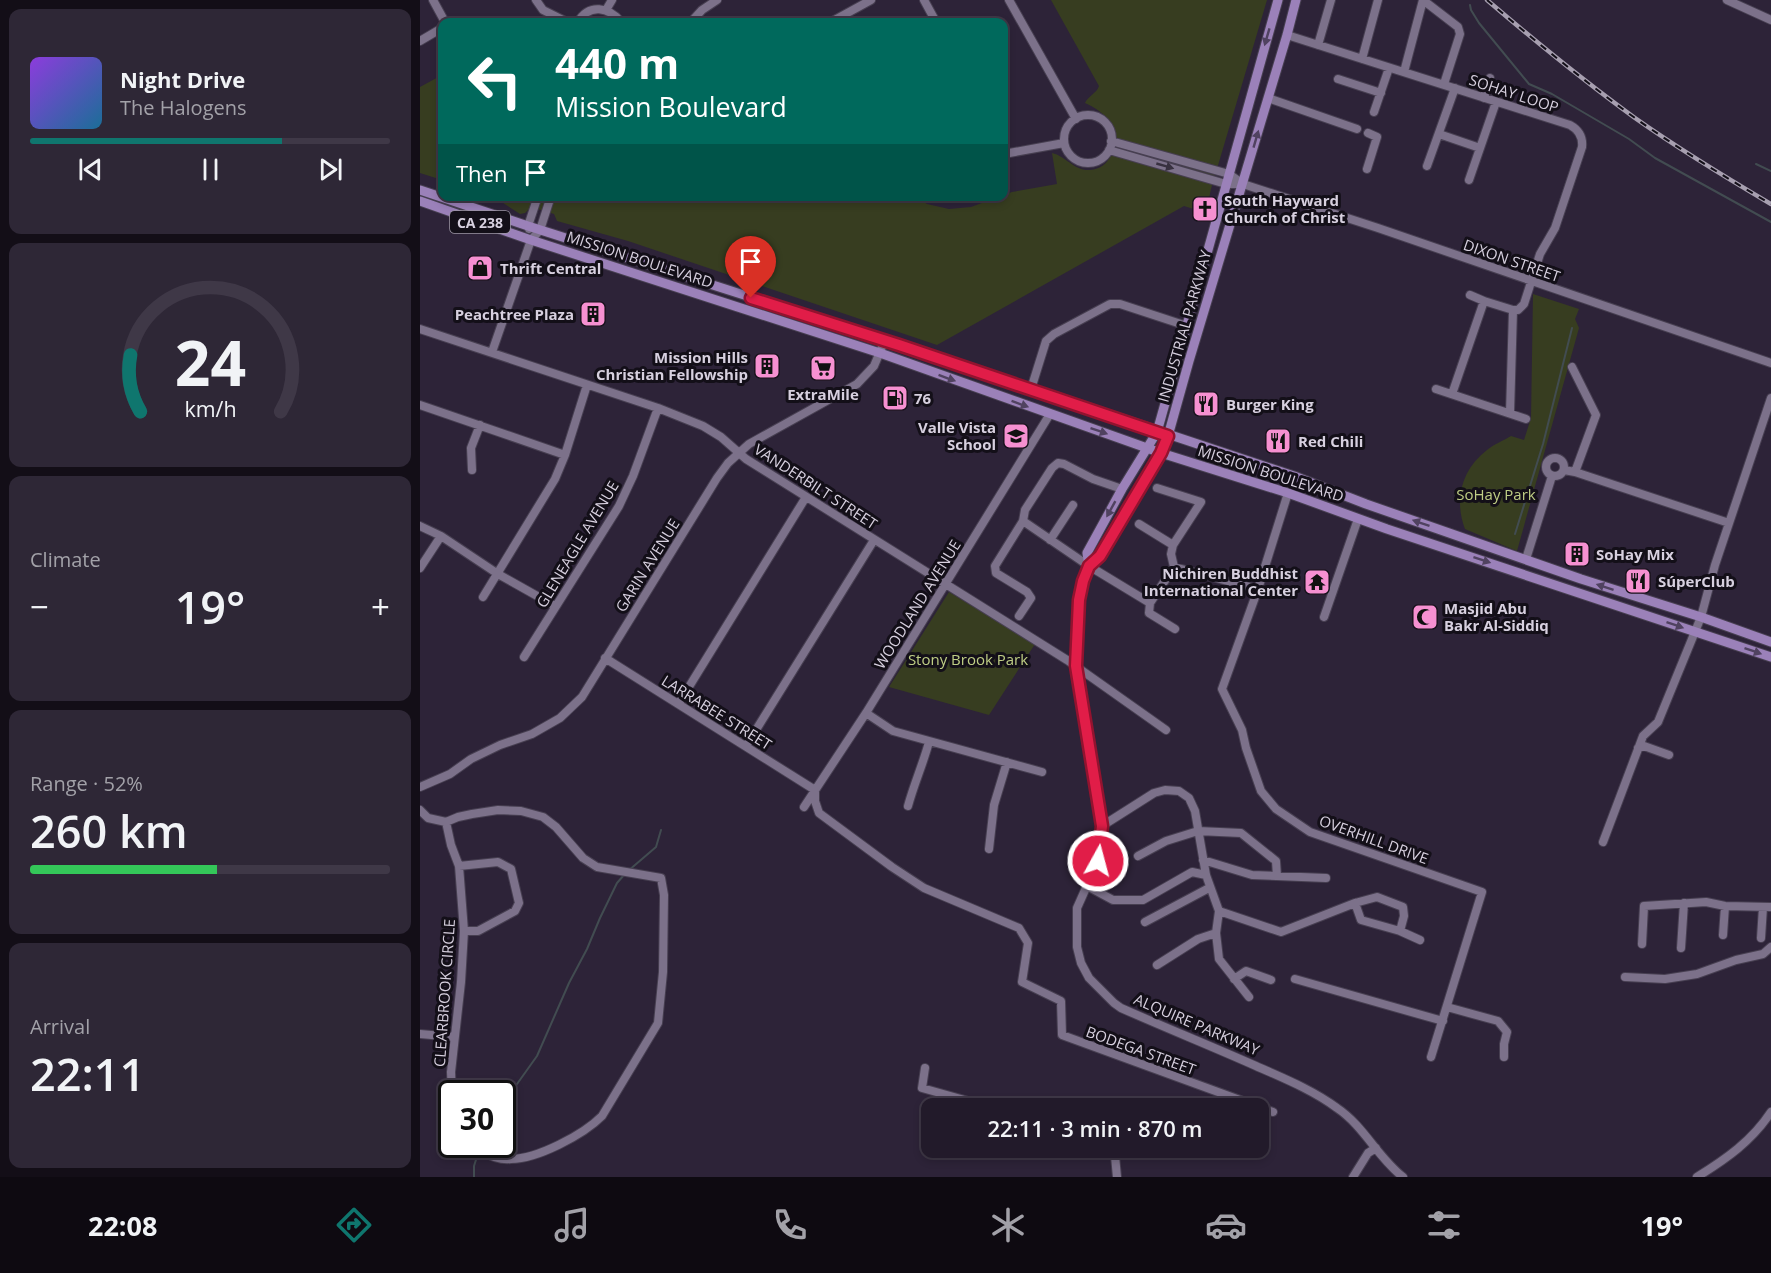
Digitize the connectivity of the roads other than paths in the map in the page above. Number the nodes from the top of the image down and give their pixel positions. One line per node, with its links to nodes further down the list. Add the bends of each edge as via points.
1 (433, 0): 15 (street)
2 (536, 0): 16 (street, via 543,10)
3 (612, 0): 14 (street)
4 (717, 0): 19 (street)
5 (871, 0): 20 (street)
6 (924, 0): 21 (street)
7 (1008, 0): 39 (street)
8 (1278, 0): 50 (main road, INDUSTRIAL PARKWAY, one-way to 50)
9 (1296, 0): 24 (main road, INDUSTRIAL PARKWAY)
10 (1331, 0): 26 (street)
11 (1378, 0): 27 (street)
12 (1423, 0): 29 (street); 32 (street, via 1460,31)
13 (1727, 0): 22 (street)
14 (606, 10): 17 (street, via 597,9); 18 (street)
15 (443, 18)
16 (559, 18)
17 (582, 18)
18 (618, 18)
19 (695, 18)
20 (846, 18)
21 (934, 18)
22 (1771, 20)
23 (438, 30): 25 (street)
24 (1287, 35): 26 (street, SOHAY LOOP); 35 (main road, INDUSTRIAL PARKWAY)
25 (420, 41)
26 (1318, 45): 27 (street, SOHAY LOOP)
27 (1362, 59): 28 (street, SOHAY LOOP)
28 (1389, 68): 29 (street, SOHAY LOOP); 34 (street)
29 (1404, 72): 32 (street, SOHAY LOOP)
30 (1491, 78): 36 (street)
31 (1338, 79): 34 (street)
32 (1444, 84): 33 (street, SOHAY LOOP)
33 (1455, 88): 36 (street, SOHAY LOOP); 42 (street)
34 (1381, 93): 38 (street)
35 (1268, 98): 40 (street); 52 (main road, INDUSTRIAL PARKWAY, one-way to 35)
36 (1484, 98): 37 (street, SOHAY LOOP)
37 (1496, 102): 45 (street); 62 (street, SOHAY LOOP, via 1572,126 1583,142)
38 (1374, 112)
39 (1076, 119): 43 (street, via 1100,119 1109,129); 44 (street, via 1066,129)
40 (1357, 129)
41 (1368, 133): 49 (street, via 1377,137)
42 (1439, 134): 45 (street); 48 (street)
43 (1111, 141): 47 (street); 50 (street)
44 (1064, 143): 46 (street); 47 (street, via 1071,156 1085,163 1099,160)
45 (1480, 148): 51 (street)
46 (1008, 150)
47 (1109, 150): 50 (street, one-way to 50)
48 (1427, 166)
49 (1367, 169)
50 (1228, 179): 52 (street, DIXON STREET); 66 (main road, INDUSTRIAL PARKWAY)
51 (1469, 180)
52 (1243, 184): 62 (street, DIXON STREET); 85 (main road, INDUSTRIAL PARKWAY)
53 (420, 190): 54 (main road, MISSION BOULEVARD / CA 238)
54 (438, 196)
55 (420, 201): 61 (main road, MISSION BOULEVARD / CA 238)
56 (453, 201): 59 (main road, MISSION BOULEVARD / CA 238)
57 (536, 201): 59 (street)
58 (549, 201): 60 (street)
59 (528, 226): 60 (main road, MISSION BOULEVARD / CA 238); 61 (street)
60 (540, 230): 61 (street); 68 (main road, MISSION BOULEVARD / CA 238)
61 (531, 240): 69 (street); 70 (main road, MISSION BOULEVARD / CA 238)
62 (1531, 281): 65 (street, via 1524,304); 71 (street, DIXON STREET)
63 (1470, 295): 64 (street)
64 (1484, 301): 65 (street); 76 (street)
65 (1513, 310): 80 (street)
66 (1187, 326): 74 (street, via 1110,304 1046,341); 84 (main road, INDUSTRIAL PARKWAY)
67 (420, 329): 69 (street, VANDERBILT STREET)
68 (885, 340): 70 (street, GARIN AVENUE); 74 (main road, MISSION BOULEVARD / CA 238)
69 (492, 352): 73 (street, VANDERBILT STREET)
70 (879, 353): 81 (main road, MISSION BOULEVARD / CA 238, one-way to 81); 87 (street, GARIN AVENUE, via 874,366 857,384 748,444)
71 (1771, 363)
72 (1572, 367): 92 (street, via 1596,415)
73 (587, 385): 79 (street, VANDERBILT STREET); 89 (street)
74 (1031, 389): 84 (main road, MISSION BOULEVARD / CA 238)
75 (1436, 389): 76 (street)
76 (1452, 394): 80 (street)
77 (1771, 398): 101 (street)
78 (420, 405): 83 (street)
79 (658, 408): 87 (street, VANDERBILT STREET, via 703,426); 117 (street, GLENEAGLE AVENUE, via 619,506)
80 (1510, 413): 82 (street)
81 (1050, 414): 86 (main road, MISSION BOULEVARD / CA 238, one-way to 86); 113 (street, WOODLAND AVENUE)
82 (1526, 419)
83 (480, 425): 89 (street); 90 (street, via 471,448)
84 (1157, 432): 85 (main road, MISSION BOULEVARD / CA 238); 86 (main road, INDUSTRIAL PARKWAY)
85 (1168, 436): 88 (main road, INDUSTRIAL PARKWAY); 108 (main road, MISSION BOULEVARD, one-way to 85, via 1294,476)
86 (1148, 449): 88 (main road, MISSION BOULEVARD / CA 238); 95 (main road, ALQUIRE PARKWAY)
87 (740, 453): 97 (street, VANDERBILT STREET); 126 (street, GARIN AVENUE, via 717,478)
88 (1161, 453): 96 (main road, MISSION BOULEVARD); 109 (main road, ALQUIRE PARKWAY, via 1100,556)
89 (565, 455): 112 (street, via 555,479)
90 (472, 470)
91 (1564, 470): 92 (street); 93 (street, via 1559,476); 93 (street, via 1562,460 1551,459 1546,467)
92 (1575, 472): 101 (street)
93 (1552, 476): 108 (street)
94 (1157, 488): 107 (street, via 1201,502)
95 (1122, 489): 100 (street, via 1058,463 1025,510); 109 (main road, ALQUIRE PARKWAY, one-way to 109, via 1087,554)
96 (1287, 493): 99 (main road, MISSION BOULEVARD); 114 (street, OVERHILL DRIVE)
97 (806, 497): 105 (street, VANDERBILT STREET); 128 (street)
98 (1074, 505): 106 (street)
99 (1358, 519): 120 (street); 122 (main road, MISSION BOULEVARD, one-way to 122)
100 (1023, 521): 106 (street); 118 (street, via 995,566 996,573 1031,598)
101 (1729, 523): 119 (street)
102 (1140, 524): 107 (street)
103 (420, 526): 104 (street)
104 (441, 536): 110 (street); 112 (street)
105 (874, 540): 113 (street, VANDERBILT STREET); 132 (street)
106 (1050, 540): 109 (street)
107 (1173, 545): 111 (street)
108 (1526, 559): 119 (main road, MISSION BOULEVARD, one-way to 108)
109 (1089, 566): 116 (street); 127 (street, ALQUIRE PARKWAY, via 1079,600)
110 (420, 567)
111 (1174, 567): 114 (street); 116 (street)
112 (498, 574): 115 (street); 117 (street)
113 (945, 583): 127 (street, VANDERBILT STREET); 129 (street, WOODLAND AVENUE)
114 (1258, 589): 176 (street, OVERHILL DRIVE, via 1222,689 1242,730 1261,791 1276,809 1310,832 1482,892)
115 (483, 597)
116 (1150, 603): 121 (street, via 1149,613)
117 (555, 606): 124 (street, GLENEAGLE AVENUE)
118 (1019, 616)
119 (1701, 617): 122 (street); 123 (main road, MISSION BOULEVARD)
120 (1324, 618)
121 (1175, 629)
122 (1695, 632): 125 (main road, MISSION BOULEVARD, one-way to 125); 133 (street, via 1658,722 1643,736)
123 (1771, 642)
124 (524, 657)
125 (1771, 657)
126 (605, 658): 128 (street, LARRABEE STREET); 137 (street, GARIN AVENUE, via 582,697 560,718)
127 (1076, 666): 130 (street, VANDERBILT STREET); 143 (street, ALQUIRE PARKWAY)
128 (678, 703): 132 (street, LARRABEE STREET)
129 (866, 713): 131 (street, via 893,731); 138 (street, WOODLAND AVENUE)
130 (1166, 730)
131 (929, 742): 135 (street); 139 (street)
132 (746, 746): 138 (street, LARRABEE STREET)
133 (1638, 748): 134 (street, via 1644,746); 145 (street)
134 (1669, 756)
135 (1007, 762): 136 (street); 146 (street, via 994,805)
136 (1042, 772)
137 (420, 787)
138 (815, 790): 140 (street, WOODLAND AVENUE); 185 (street, BODEGA STREET, via 819,813 892,867 924,888 1019,928 1028,943 1022,982 1061,1001 1062,1035)
139 (908, 806)
140 (804, 807)
141 (420, 810): 142 (street, via 428,818)
142 (446, 822): 149 (street, CLEARBROOK CIRCLE); 188 (street, via 498,810 521,810 543,817 583,858 597,867 661,878 664,895 658,1023 602,1116 574,1136 532,1156)
143 (1102, 826): 144 (street, via 1165,790 1189,798); 153 (street, ALQUIRE PARKWAY, via 1098,861)
144 (1198, 831): 147 (street, via 1166,841); 148 (street); 151 (street, via 1241,834 1276,861)
145 (1603, 842)
146 (989, 849)
147 (1138, 856)
148 (1203, 860): 150 (street); 151 (street, via 1252,874)
149 (459, 866): 161 (street, CLEARBROOK CIRCLE); 161 (street, via 498,862 511,869 519,903 515,911 478,932)
150 (1206, 875): 153 (street, via 1192,872 1143,900 1113,900); 154 (street)
151 (1277, 876): 152 (street)
152 (1326, 878)
153 (1087, 886): 187 (street, ALQUIRE PARKWAY, via 1077,908 1077,947 1089,978 1114,1003 1321,1097 1339,1108)
154 (1209, 888): 159 (street); 160 (street)
155 (1355, 903): 159 (street, via 1281,932); 162 (street, via 1361,920); 162 (street, via 1377,897 1403,907)
156 (1684, 903): 157 (street); 167 (street, via 1644,906); 169 (street)
157 (1725, 906): 158 (street); 164 (street)
158 (1767, 907): 165 (street)
159 (1219, 911): 163 (street)
160 (1145, 921)
161 (464, 931): 179 (street, CLEARBROOK CIRCLE)
162 (1400, 931): 166 (street)
163 (1216, 933): 170 (street, via 1198,939); 173 (street, via 1219,959)
164 (1723, 935)
165 (1761, 938)
166 (1420, 940)
167 (1642, 944)
168 (1771, 947): 171 (street, via 1763,954 1697,974 1665,979)
169 (1682, 948)
170 (1157, 965)
171 (1625, 977)
172 (1295, 978): 177 (street)
173 (1234, 979): 174 (street, via 1246,971); 175 (street)
174 (1271, 980)
175 (1249, 997)
176 (1447, 1007): 177 (street, OVERHILL DRIVE); 181 (street, via 1498,1021 1507,1032)
177 (1443, 1021): 180 (street, OVERHILL DRIVE)
178 (420, 1034): 179 (street)
179 (454, 1036): 183 (street, CLEARBROOK CIRCLE)
180 (1431, 1056)
181 (1504, 1057)
182 (925, 1068): 184 (street, via 922,1088)
183 (453, 1080)
184 (958, 1098)
185 (1273, 1112)
186 (1771, 1112): 193 (street, via 1732,1155)
187 (1376, 1148): 191 (street, via 1368,1153); 192 (street, ALQUIRE PARKWAY)
188 (500, 1158)
189 (1115, 1158): 190 (street)
190 (1117, 1177)
191 (1353, 1177)
192 (1403, 1177)
193 (1697, 1177)

